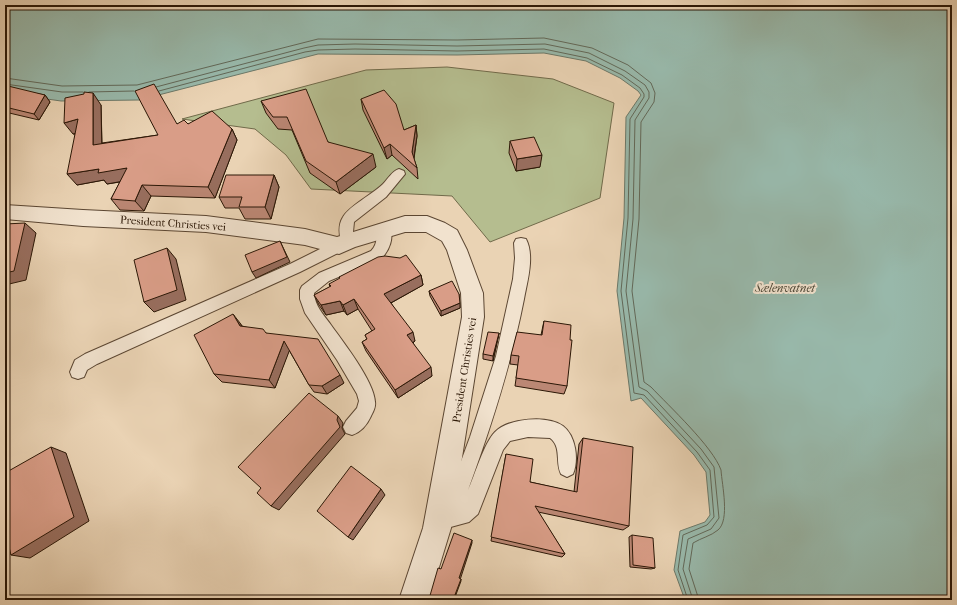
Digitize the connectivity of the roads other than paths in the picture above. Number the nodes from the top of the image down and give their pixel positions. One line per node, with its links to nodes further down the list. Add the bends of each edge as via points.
1 (399, 174): 4 (lane, via 376,199 354,214 346,225)
2 (5, 212): 4 (street, President Christies vei, via 206,224)
3 (384, 230): 4 (street, President Christies vei); 7 (lane, via 385,240 381,250 376,254 324,277 307,290 310,308 362,384 367,401 360,421); 9 (street, President Christies vei, via 405,224 427,224 450,236 458,250 472,293 474,317)
4 (344, 243): 6 (lane, President Christies vei, via 295,268 91,359 81,365)
5 (521, 243): 9 (lane, President Christies vei, via 523,258 512,326 493,394)
6 (78, 372)
7 (352, 427)
8 (567, 468): 9 (lane, via 566,446 558,432 543,428 510,432 496,444 471,507 464,515)
9 (444, 522): 10 (street, President Christies vei, via 433,544)
10 (414, 600)

